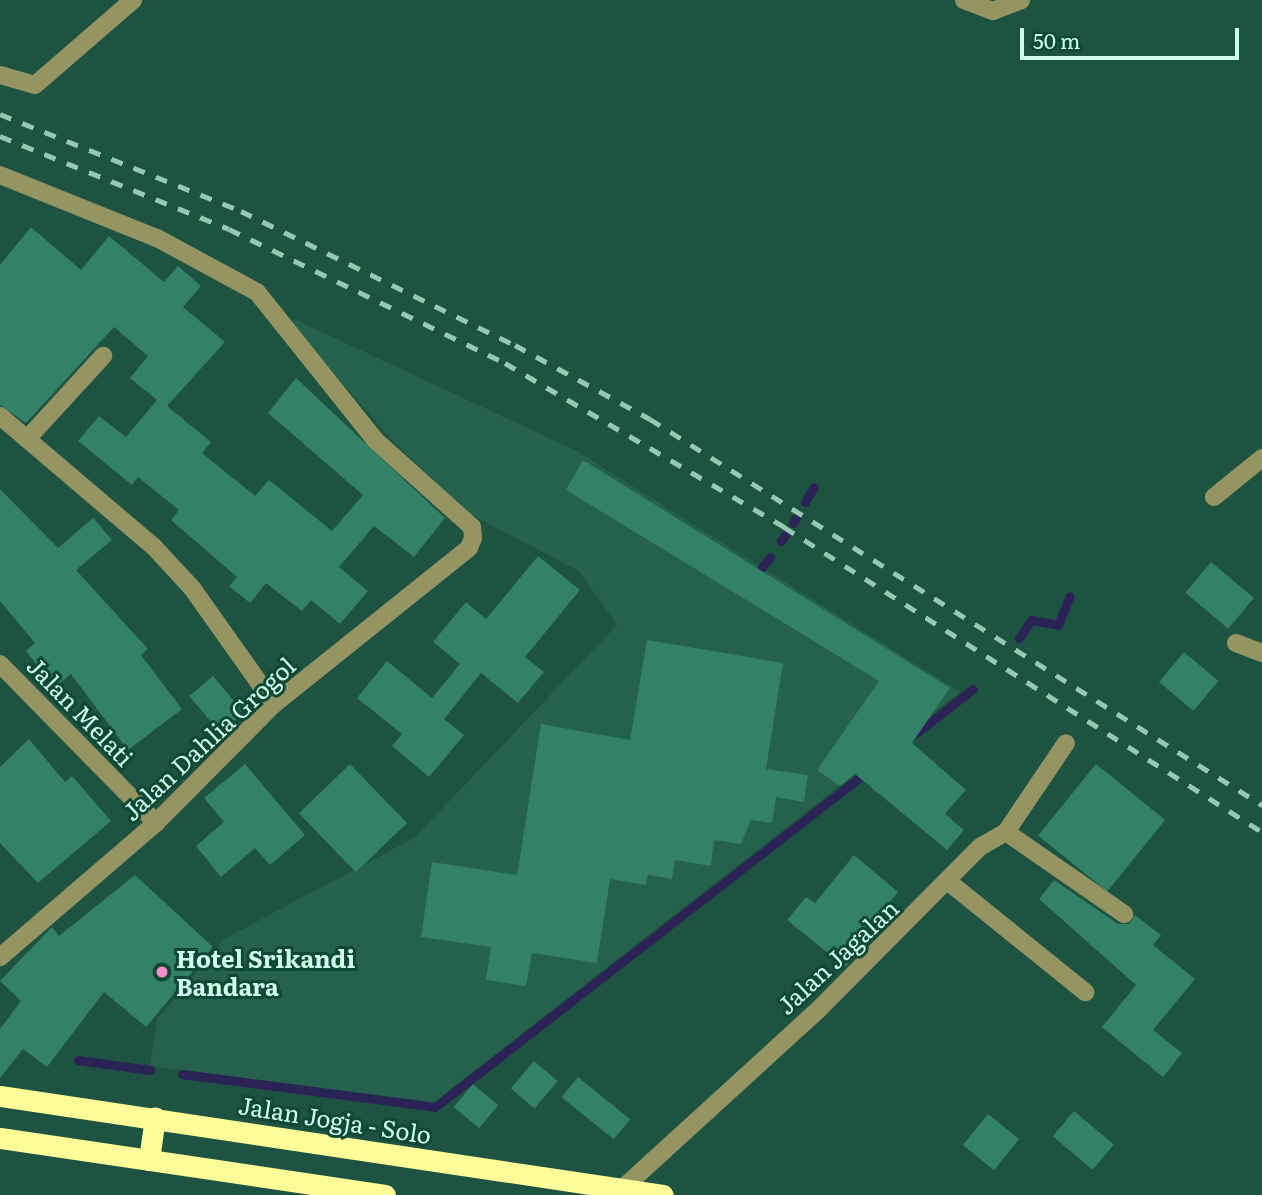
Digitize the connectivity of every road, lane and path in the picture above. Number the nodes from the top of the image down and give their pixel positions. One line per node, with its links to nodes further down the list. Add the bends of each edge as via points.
1 (133, 0): 4 (street, via 35,85)
2 (964, 0): 3 (street, via 993,11)
3 (1021, 0)
4 (0, 75)
5 (1, 176): 14 (street, Jalan Dahlia Grogol, via 157,238 257,292 375,440 472,527 469,548)
6 (103, 356): 8 (street)
7 (0, 416): 8 (street)
8 (27, 439): 14 (street, via 173,567)
9 (1262, 458): 10 (street)
10 (1214, 498)
11 (1236, 643): 12 (street)
12 (1262, 653)
13 (0, 664): 16 (street, Jalan Melati)
14 (274, 704): 16 (street, Jalan Dahlia Grogol)
15 (1066, 743): 17 (street, Jalan Jagalan)
16 (156, 823): 20 (street, Jalan Dahlia Grogol)
17 (1006, 832): 18 (street, Jalan Jagalan, via 980,847); 19 (street)
18 (950, 883): 21 (street); 26 (street, Jalan Jagalan)
19 (1124, 914)
20 (0, 957)
21 (1085, 992)
22 (0, 1096): 23 (highway, Jalan Jogja - Solo)
23 (155, 1117): 25 (highway); 26 (highway, Jalan Jogja - Solo)
24 (0, 1138): 25 (highway)
25 (149, 1160): 27 (highway)
26 (622, 1189): 28 (highway, Jalan Jogja - Solo)
27 (385, 1195)
28 (663, 1195)

